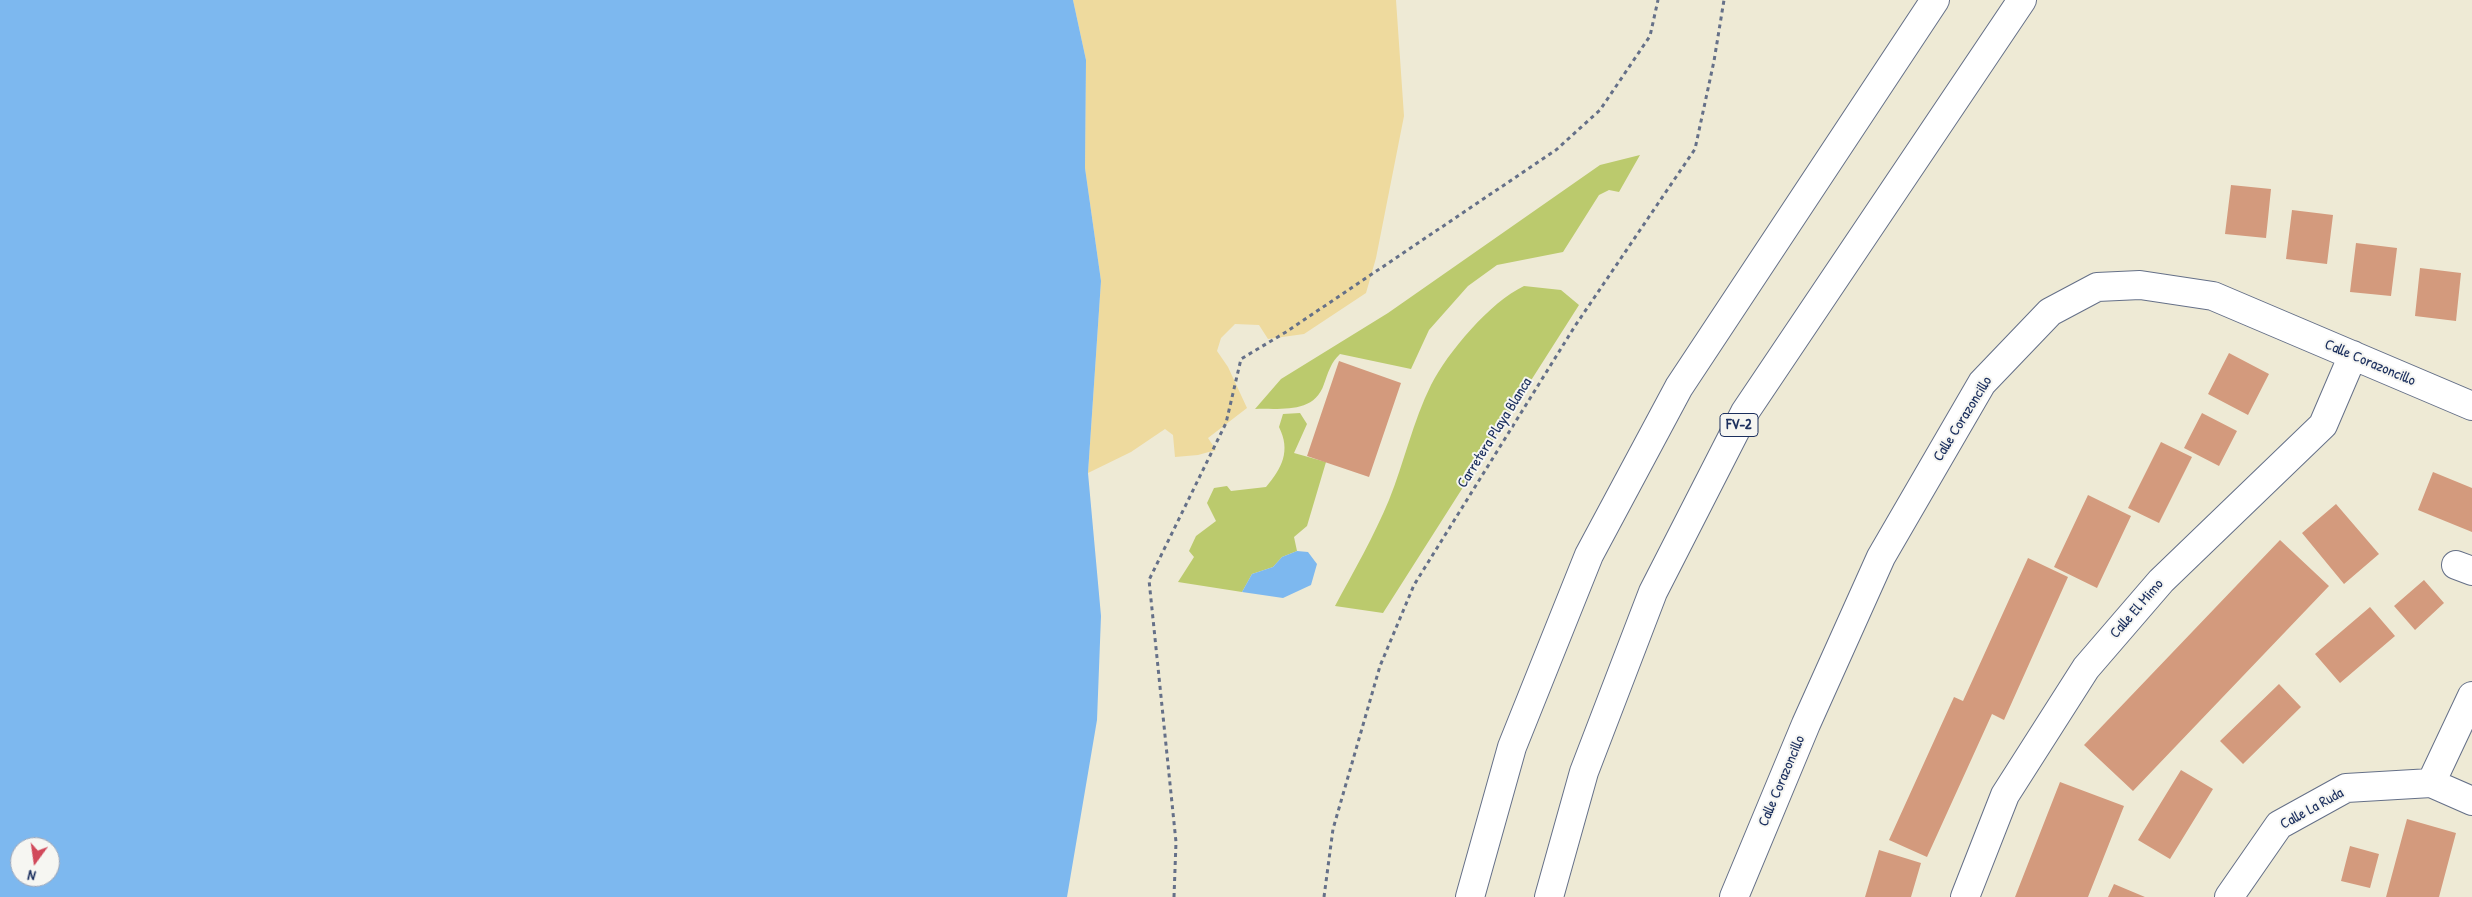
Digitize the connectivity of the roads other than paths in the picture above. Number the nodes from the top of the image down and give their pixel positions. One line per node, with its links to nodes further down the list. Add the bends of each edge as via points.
1 (1935, 0): 8 (main road, via 1679,387 1589,555 1512,747)
2 (2022, 0): 9 (main road, FV-2, via 1745,412 1653,592 1584,772)
3 (2353, 356): 4 (main road, Calle Corazoncillo); 10 (main road, Calle Corazoncillo, via 2213,296 2140,285 2097,287 2050,312 1982,383 1881,557 1806,724); 11 (main road, Calle El Mimo, via 2323,425 2161,581 2086,668 2005,795)
4 (2472, 406)
5 (2472, 696): 6 (main road)
6 (2432, 783): 7 (main road, Calle La Ruda); 12 (main road, Calle La Ruda, via 2346,788 2279,825)
7 (2472, 801)
8 (1470, 897)
9 (1549, 897)
10 (1734, 897)
11 (1965, 897)
12 (2229, 897)

